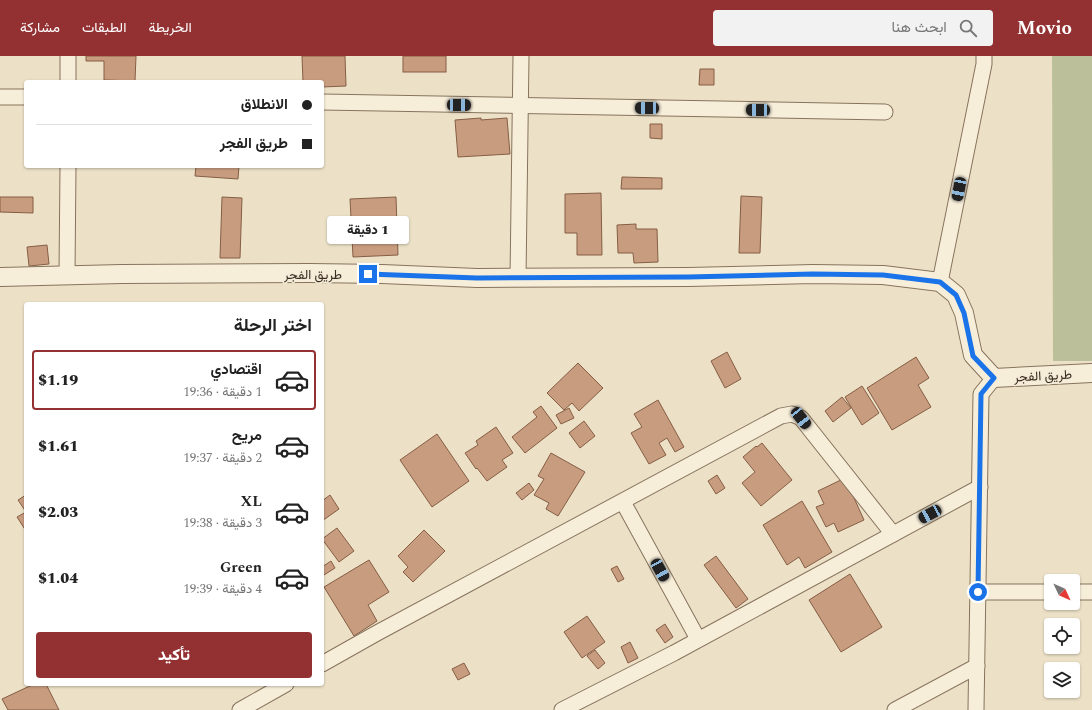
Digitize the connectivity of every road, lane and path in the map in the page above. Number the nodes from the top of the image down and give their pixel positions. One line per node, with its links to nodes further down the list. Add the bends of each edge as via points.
1 (68, 56): 4 (street)
2 (521, 56): 8 (street)
3 (984, 56): 14 (street)
4 (68, 80)
5 (0, 97): 6 (street)
6 (24, 97)
7 (324, 102): 8 (street)
8 (520, 106): 9 (street); 13 (street)
9 (886, 112)
10 (68, 168): 11 (street)
11 (67, 275): 12 (street, طريق الفجر); 13 (street, طريق الفجر, via 310,273)
12 (0, 277)
13 (518, 278): 14 (street, طريق الفجر, via 813,274 883,275)
14 (940, 282): 16 (street, via 956,295 964,313 973,356)
15 (1092, 373): 16 (street, طريق الفجر)
16 (994, 378): 17 (street, via 981,394)
17 (980, 487): 19 (street); 20 (street)
18 (623, 502): 19 (street, via 781,416 792,414 801,418); 24 (street); 25 (street)
19 (893, 534): 24 (street)
20 (978, 592): 21 (street); 26 (street)
21 (1044, 592)
22 (1080, 592): 23 (street)
23 (1092, 592)
24 (698, 640): 29 (street)
25 (324, 663)
26 (977, 666): 30 (street); 31 (street)
27 (282, 686): 28 (street)
28 (240, 710)
29 (562, 710)
30 (895, 710)
31 (976, 710)

